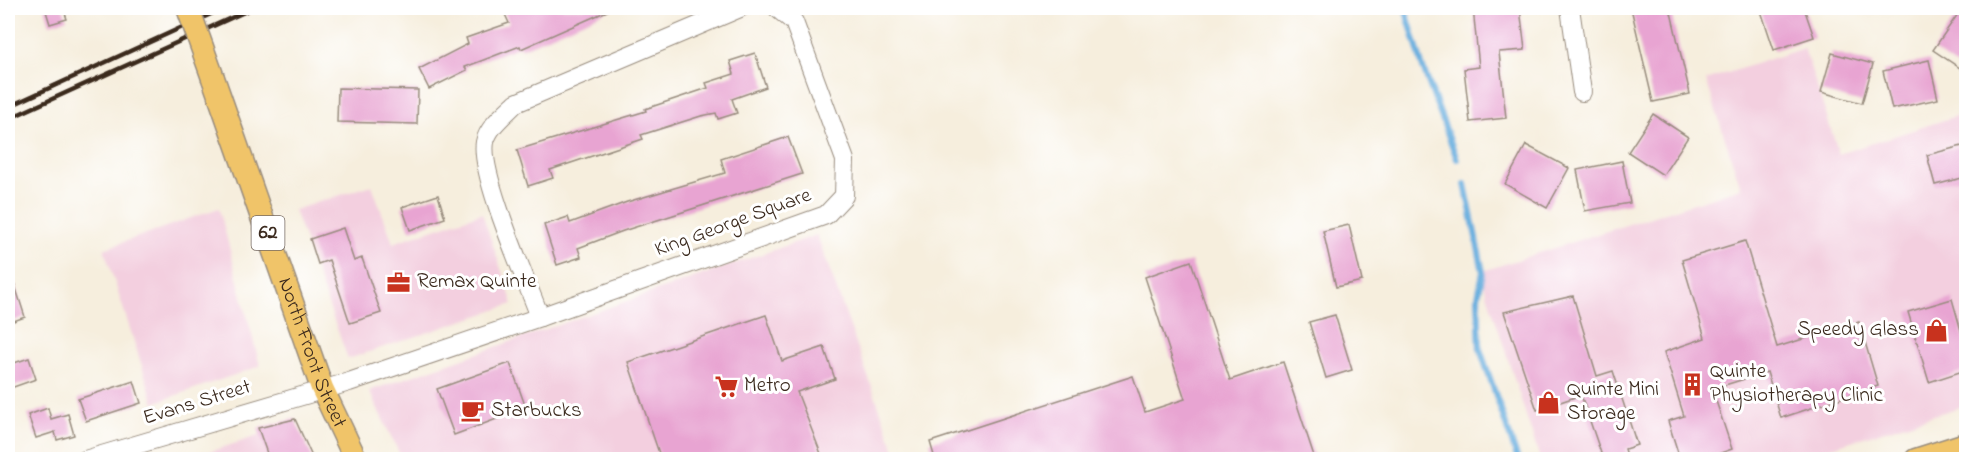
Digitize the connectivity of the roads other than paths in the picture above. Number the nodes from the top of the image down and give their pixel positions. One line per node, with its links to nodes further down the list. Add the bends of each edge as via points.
1 (188, 8): 7 (main road, North Front Street / 62, bridge)
2 (740, 8): 6 (street, via 516,103 496,122 485,141 486,171)
3 (777, 8): 6 (street, King George Square, via 794,22 845,160 844,196 826,214)
4 (1570, 8): 5 (street)
5 (1582, 92)
6 (540, 317): 7 (street, King George Square)
7 (322, 388): 9 (street, Evans Street); 10 (main road, North Front Street / 62)
8 (1966, 444): 11 (main road)
9 (85, 459)
10 (356, 459)
11 (1916, 459)

